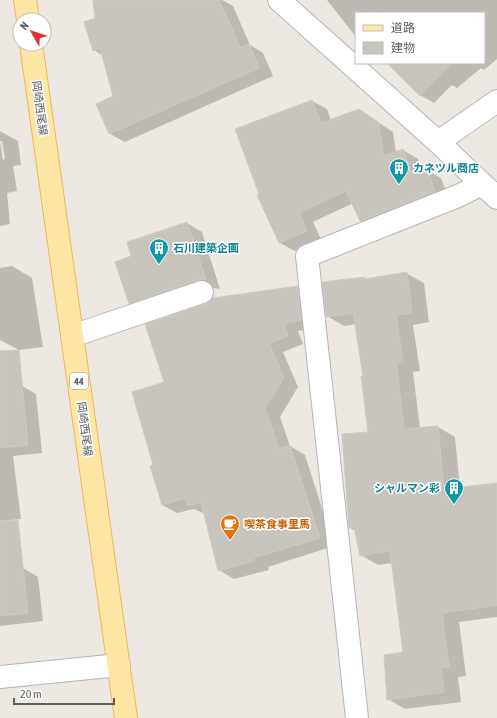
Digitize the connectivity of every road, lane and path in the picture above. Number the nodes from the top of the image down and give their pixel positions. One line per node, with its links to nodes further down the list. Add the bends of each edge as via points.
1 (25, 0): 3 (main road)
2 (279, 0): 6 (street)
3 (27, 12)
4 (32, 52): 9 (main road, 岡崎西尾線 / 44)
5 (497, 101): 6 (street)
6 (438, 142): 7 (street)
7 (489, 191): 13 (street, via 458,196 307,256)
8 (202, 292): 9 (street)
9 (72, 336): 10 (main road, 岡崎西尾線 / 44)
10 (119, 665): 11 (street); 12 (main road, 岡崎西尾線 / 44)
11 (0, 677)
12 (126, 718)
13 (357, 718)

